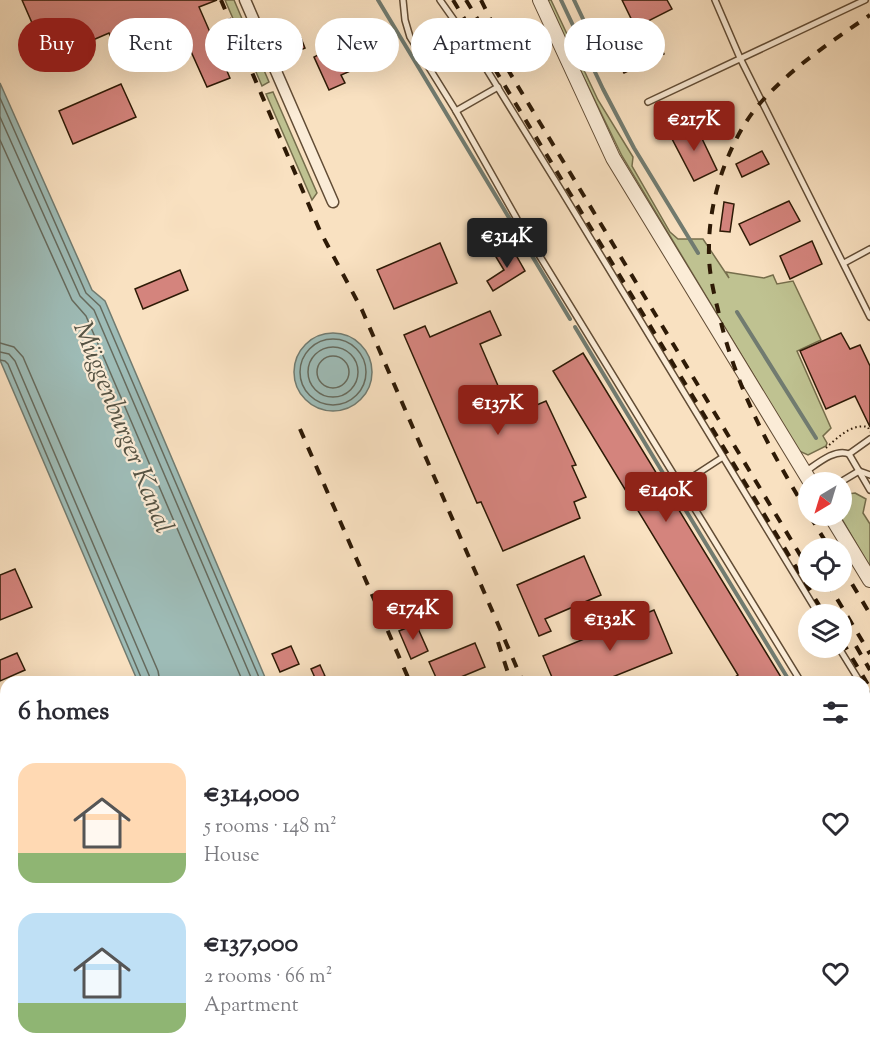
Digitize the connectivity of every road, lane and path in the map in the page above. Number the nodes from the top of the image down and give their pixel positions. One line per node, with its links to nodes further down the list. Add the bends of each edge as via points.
1 (245, 0): 11 (street)
2 (403, 0): 10 (lane, via 410,37)
3 (440, 0): 8 (lane)
4 (540, 0): 21 (street, via 613,158)
5 (715, 0): 7 (lane)
6 (865, 0): 7 (lane)
7 (740, 58): 9 (lane); 13 (lane)
8 (498, 87): 10 (lane); 19 (lane)
9 (648, 102)
10 (456, 111): 25 (lane)
11 (333, 202)
12 (870, 249): 13 (lane)
13 (844, 263): 14 (lane)
14 (870, 317)
15 (870, 432): 17 (path, via 865,426 858,426)
16 (870, 439): 18 (lane)
17 (818, 452)
18 (849, 454): 20 (lane); 22 (lane, via 838,453)
19 (723, 458): 25 (lane); 29 (lane)
20 (859, 471): 23 (lane); 24 (lane); 26 (lane)
21 (804, 472)
22 (815, 472)
23 (852, 475)
24 (870, 475)
25 (680, 485): 31 (lane)
26 (870, 490)
27 (837, 526): 28 (street)
28 (870, 580)
29 (812, 604)
30 (845, 658): 32 (lane)
31 (797, 676)
32 (856, 676)

